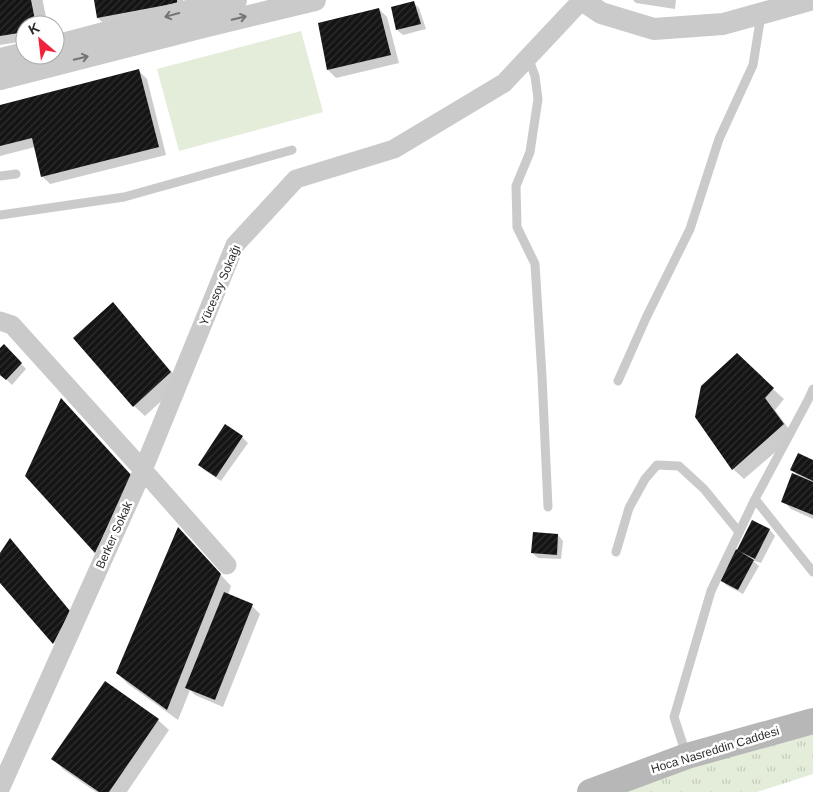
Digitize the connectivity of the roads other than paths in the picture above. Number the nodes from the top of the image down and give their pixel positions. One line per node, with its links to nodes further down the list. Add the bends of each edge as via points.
1 (38, 0): 8 (lane)
2 (236, 0): 6 (street)
3 (315, 0): 6 (street, one-way to 3)
4 (582, 0): 7 (street, via 601,13 654,29 723,24); 11 (street, Yücesoy Sokağı)
5 (810, 0): 7 (street)
6 (196, 12): 9 (street)
7 (761, 14): 20 (lane, via 753,65 719,139 690,229)
8 (41, 15)
9 (65, 51)
10 (15, 55): 12 (street)
11 (528, 57): 22 (street, Yücesoy Sokağı, via 504,83 394,149 296,179 235,245); 24 (lane, via 538,99 530,152 516,186 516,227 534,264)
12 (0, 59)
13 (30, 65): 14 (street)
14 (0, 79)
15 (292, 150): 18 (lane, via 124,197)
16 (16, 174): 17 (lane)
17 (0, 176)
18 (0, 216)
19 (0, 321): 22 (street, via 12,325)
20 (618, 380)
21 (813, 389): 23 (lane)
22 (143, 470): 27 (street); 31 (street, Berker Sokak)
23 (755, 500): 25 (lane); 28 (lane)
24 (548, 507)
25 (739, 532): 26 (lane, via 704,489 679,466 657,465 629,508); 30 (lane, via 711,591 674,717)
26 (616, 552)
27 (227, 565)
28 (813, 572)
29 (813, 721): 30 (main road, Hoca Nasreddin Caddesi)
30 (687, 756): 32 (main road, Hoca Nasreddin Caddesi)
31 (0, 790)
32 (590, 792)

